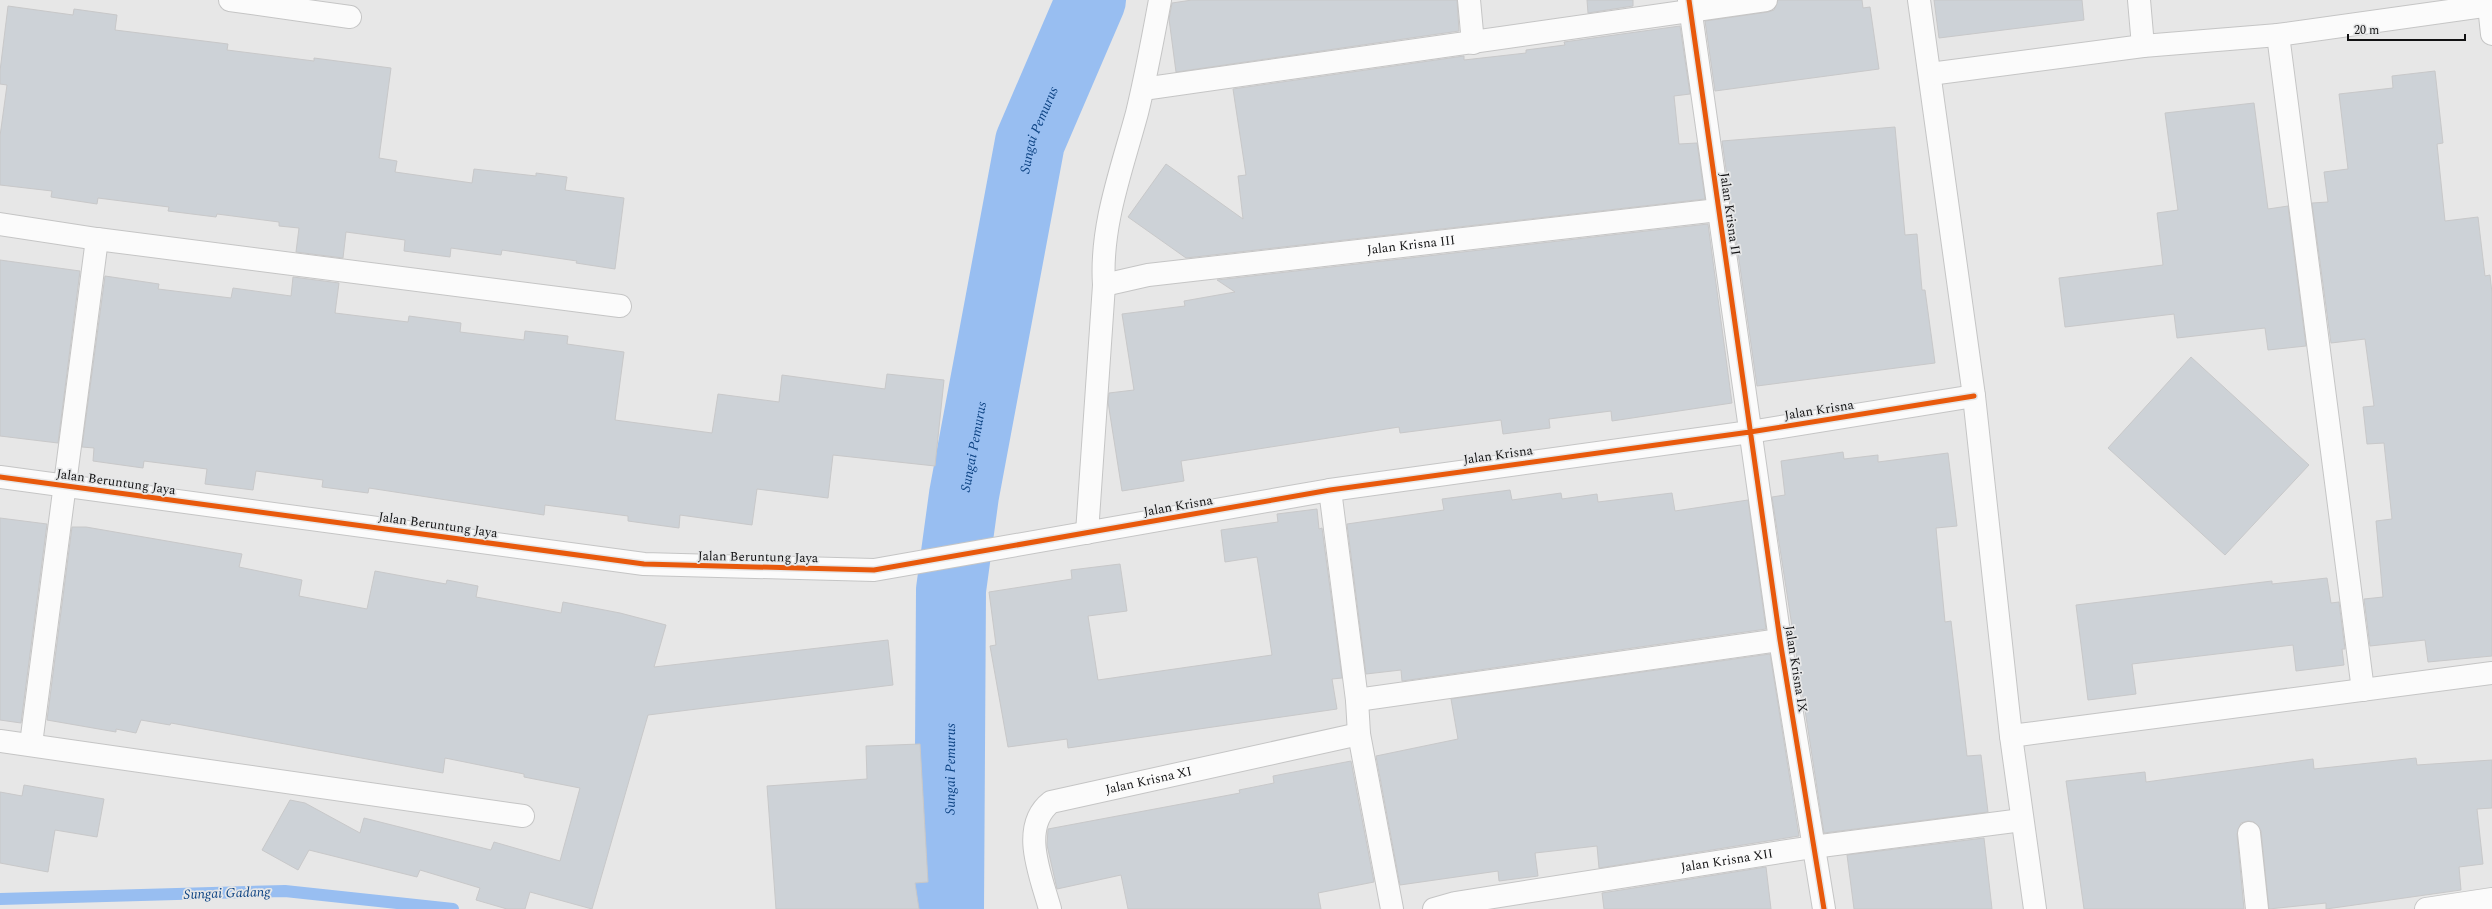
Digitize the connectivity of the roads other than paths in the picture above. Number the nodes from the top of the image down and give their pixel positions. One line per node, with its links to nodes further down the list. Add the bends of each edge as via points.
1 (230, 0): 9 (street)
2 (1160, 0): 15 (street)
3 (1469, 0): 12 (street)
4 (1766, 0): 8 (street)
5 (1919, 0): 14 (street)
6 (2139, 0): 13 (street)
7 (2490, 5): 10 (street); 11 (street)
8 (1690, 6): 12 (street); 16 (street, Jalan Krisna II)
9 (350, 17)
10 (2492, 34)
11 (2278, 35): 13 (street); 30 (street)
12 (1473, 43): 15 (street)
13 (2143, 46): 14 (street)
14 (1930, 74): 21 (street)
15 (1143, 89): 19 (street, via 1105,235 1102,262)
16 (1718, 210): 19 (street, Jalan Krisna III, via 1148,275); 22 (street, Jalan Krisna II)
17 (0, 224): 18 (street)
18 (96, 239): 20 (street); 24 (street)
19 (1104, 285): 26 (street)
20 (620, 306)
21 (1974, 396): 22 (street, Jalan Krisna); 33 (street)
22 (1750, 432): 25 (street, Jalan Krisna); 28 (street, Jalan Krisna IX)
23 (0, 478): 24 (street, Jalan Beruntung Jaya)
24 (66, 486): 27 (street, Jalan Beruntung Jaya, via 644,564 874,570); 35 (street)
25 (1330, 490): 26 (street, Jalan Krisna); 31 (street)
26 (1087, 533): 27 (street, Jalan Krisna)
27 (1027, 543)
28 (1780, 640): 31 (street); 39 (street, Jalan Krisna IX)
29 (2492, 673): 30 (street)
30 (2363, 690): 33 (street)
31 (1357, 700): 32 (street)
32 (1359, 734): 41 (street, Jalan Krisna XI, via 1051,802 1042,809 1034,830 1037,858); 42 (street)
33 (2012, 736): 37 (street)
34 (0, 741): 35 (street)
35 (31, 744): 36 (street)
36 (523, 816)
37 (2022, 820): 39 (street, Jalan Krisna XII); 45 (street)
38 (2249, 832): 46 (street)
39 (1813, 847): 43 (street, Jalan Krisna XII, via 1455,903); 44 (street, Jalan Krisna IX)
40 (2492, 899): 47 (street)
41 (1050, 909)
42 (1392, 909)
43 (1434, 909)
44 (1824, 909)
45 (2035, 909)
46 (2257, 909)
47 (2426, 909)

